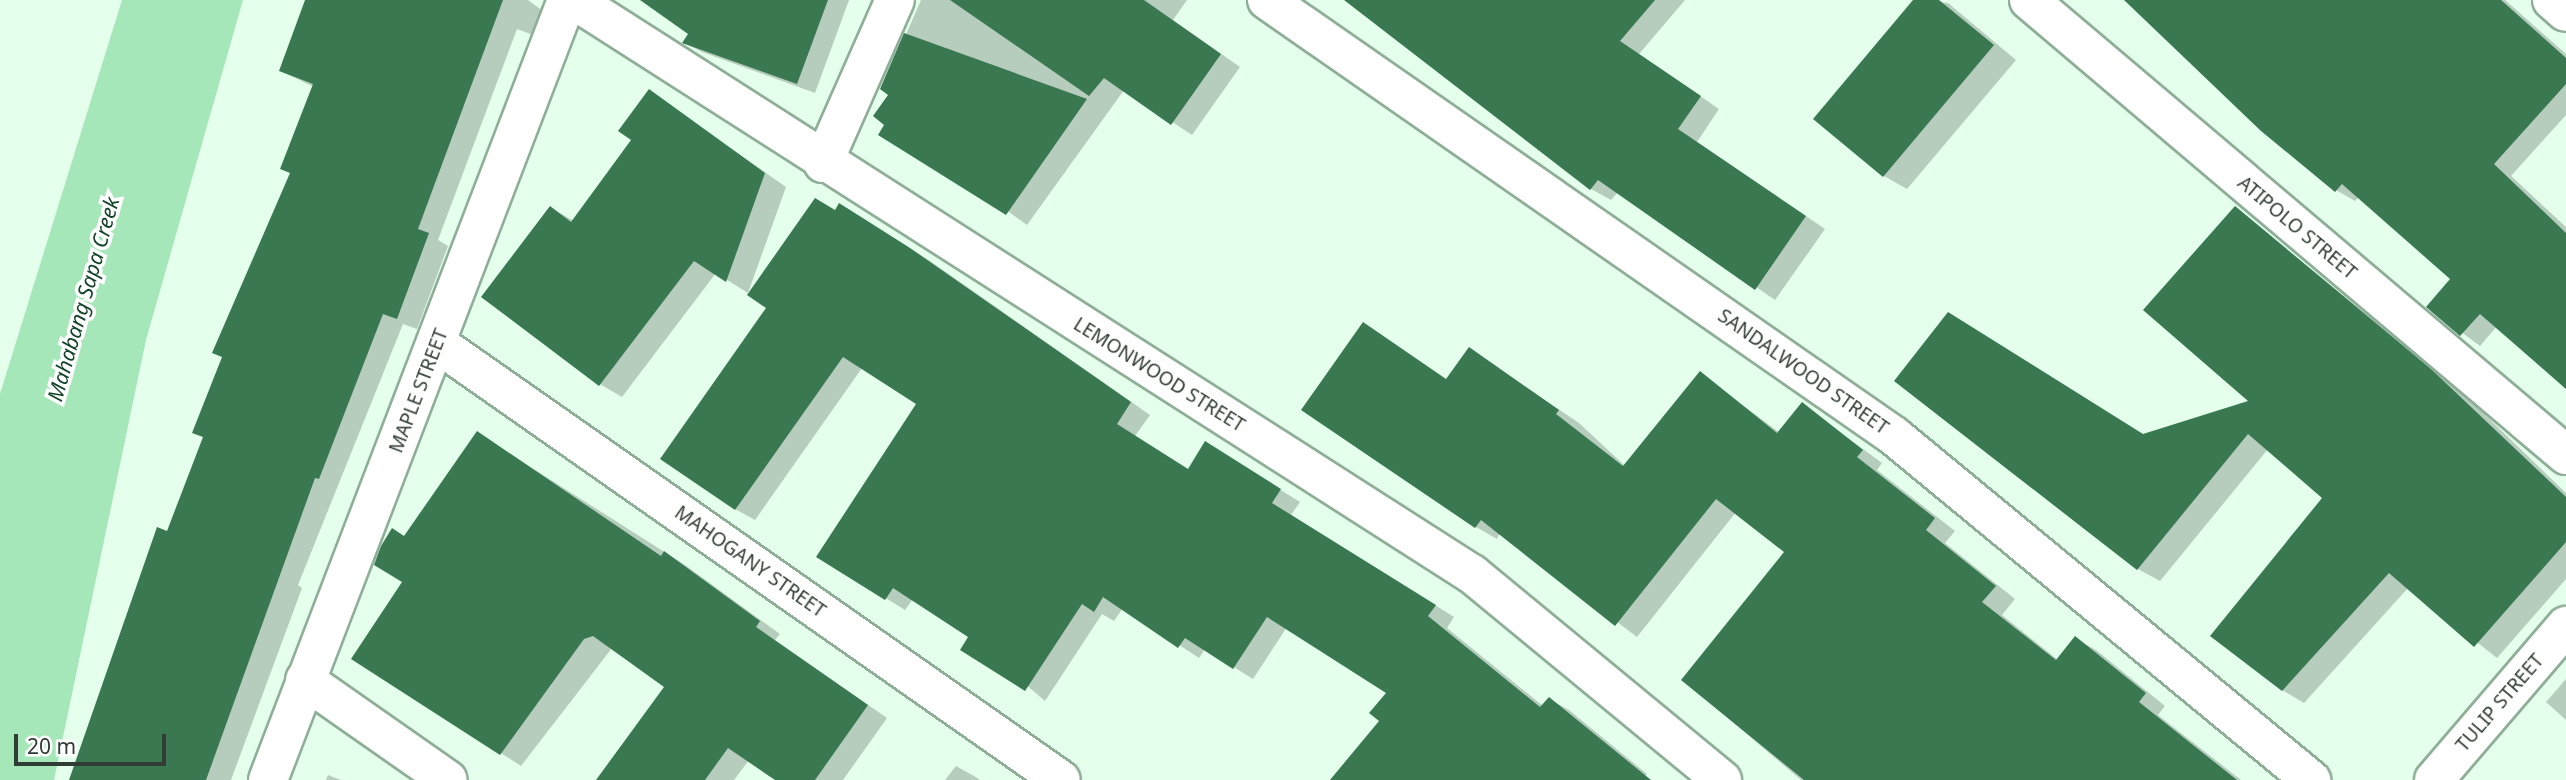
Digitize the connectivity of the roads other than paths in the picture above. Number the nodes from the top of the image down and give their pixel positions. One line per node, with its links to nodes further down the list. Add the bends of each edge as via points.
1 (567, 0): 9 (street, MAPLE STREET)
2 (574, 0): 8 (street, LEMONWOOD STREET)
3 (895, 0): 8 (street)
4 (1268, 0): 17 (street, SANDALWOOD STREET, via 1894,436)
5 (2029, 0): 10 (street, ATIPOLO STREET)
6 (2552, 0): 7 (street)
7 (2566, 12)
8 (823, 163): 16 (street, LEMONWOOD STREET, via 1472,574)
9 (438, 344): 12 (street, MAPLE STREET); 15 (street, MAHOGANY STREET)
10 (2566, 455)
11 (2566, 626): 18 (street, TULIP STREET)
12 (305, 680): 13 (street, MAPLE STREET); 14 (street)
13 (268, 780)
14 (448, 780)
15 (1061, 780)
16 (1722, 780)
17 (2311, 780)
18 (2434, 780)

